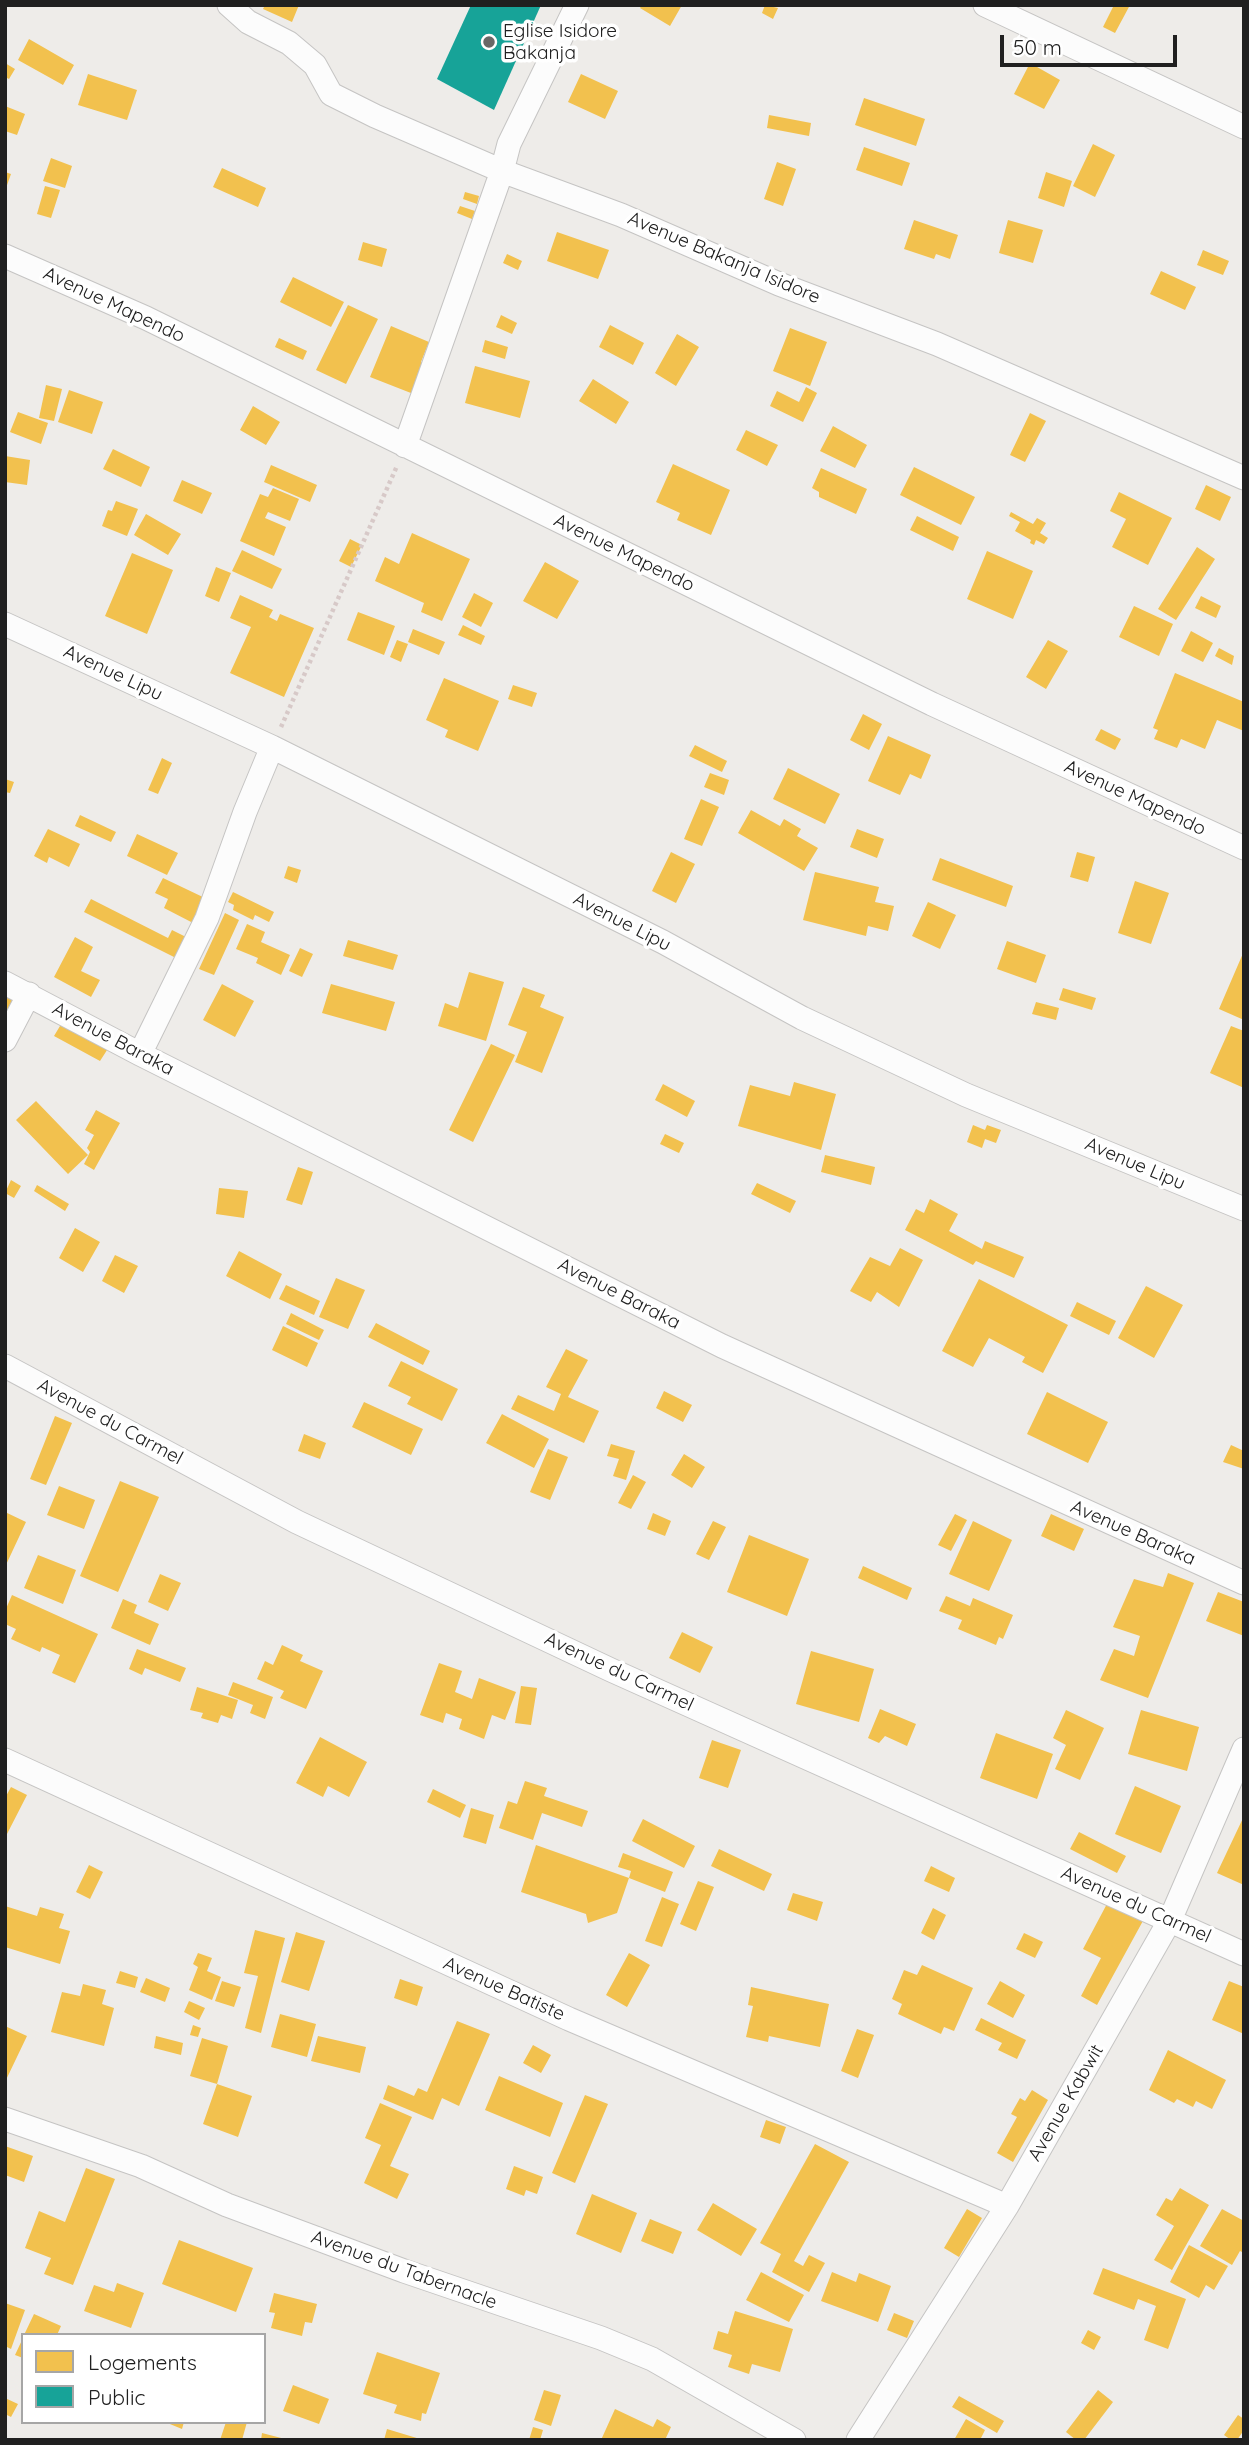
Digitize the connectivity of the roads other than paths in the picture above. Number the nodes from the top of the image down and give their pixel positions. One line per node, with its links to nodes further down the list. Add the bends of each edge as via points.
1 (229, 5): 5 (street, Avenue Bakanja Isidore, via 315,65 331,94)
2 (577, 5): 5 (street, via 518,121)
3 (985, 5): 4 (street)
4 (1244, 127)
5 (502, 171): 7 (street); 8 (street, Avenue Bakanja Isidore, via 937,344)
6 (5, 256): 7 (street, Avenue Mapendo, via 146,318)
7 (405, 446): 11 (street, Avenue Mapendo, via 932,704)
8 (1244, 478)
9 (5, 624): 10 (street, Avenue Lipu)
10 (272, 747): 15 (street, via 207,918); 16 (street, Avenue Lipu, via 663,942 802,1017 966,1095)
11 (1244, 848)
12 (5, 983): 13 (street, Avenue Baraka)
13 (29, 994): 14 (street); 15 (street, Avenue Baraka)
14 (5, 1040)
15 (140, 1054): 18 (street, Avenue Baraka, via 722,1346)
16 (1244, 1209)
17 (5, 1366): 21 (street, Avenue du Carmel, via 322,1534 611,1670)
18 (1244, 1583)
19 (1244, 1749): 21 (street, Avenue Kabwit)
20 (5, 1760): 24 (street, Avenue Batiste, via 569,2019)
21 (1170, 1920): 22 (street, Avenue du Carmel); 24 (street, Avenue Kabwit)
22 (1244, 1954)
23 (5, 2119): 25 (street, Avenue du Tabernacle, via 141,2166 227,2205 404,2271 601,2338 652,2360)
24 (1007, 2206): 26 (street, Avenue Kabwit)
25 (794, 2440)
26 (858, 2440)

